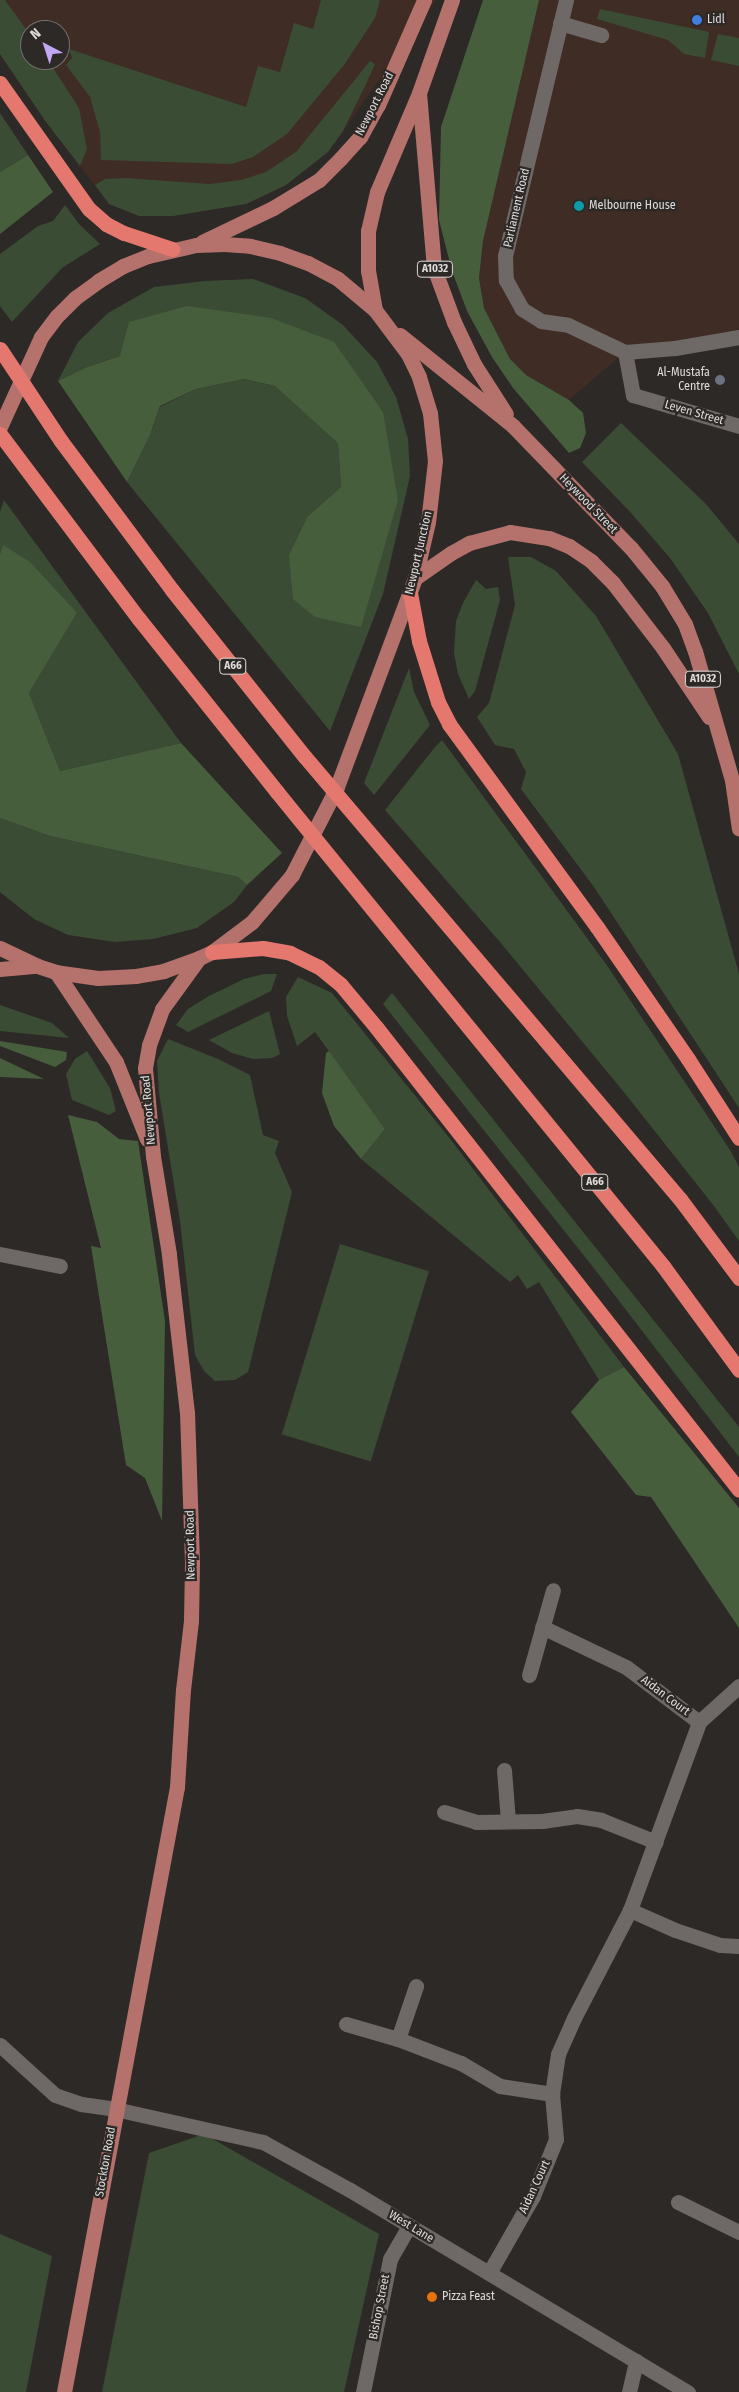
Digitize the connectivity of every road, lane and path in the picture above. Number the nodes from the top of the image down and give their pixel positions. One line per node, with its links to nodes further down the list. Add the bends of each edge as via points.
1 (424, 0): 8 (main road, Newport Road, via 378,105 360,136 340,159 319,180 273,208)
2 (452, 0): 7 (main road)
3 (566, 0): 4 (street, Parliament Road)
4 (560, 23): 5 (street); 14 (street, Parliament Road, via 505,256 506,280 522,309 541,321 568,325)
5 (601, 35)
6 (0, 83): 9 (highway, via 89,209 106,224 124,233)
7 (419, 93): 10 (main road, via 377,192 368,231 368,271); 16 (main road, A1032, via 434,268 474,364)
8 (196, 245): 9 (main road, Newport Junction); 10 (main road, Newport Junction, via 250,246 280,252 338,280)
9 (172, 249): 15 (main road, Newport Junction, via 122,266 98,281 57,316 32,354)
10 (375, 310): 11 (main road, Newport Junction)
11 (387, 324): 16 (main road, Heywood Street / A1032); 19 (main road, Newport Junction, via 408,354 430,413 435,461 428,522)
12 (739, 337): 14 (street, Parliament Road, via 675,348)
13 (0, 349): 32 (highway, A66, via 61,441 172,590 305,757 680,1199)
14 (625, 352): 17 (street, Leven Street, via 633,395)
15 (0, 426)
16 (513, 426): 21 (main road, Heywood Street / A1032, via 631,548 662,586 685,624)
17 (739, 426)
18 (0, 434): 33 (highway, A66, via 145,626 663,1266)
19 (415, 578): 20 (main road, Newport Junction); 21 (main road, Heywood Street / A1032, via 469,544 510,532 549,538 568,546 591,561 613,584 662,648)
20 (410, 593): 24 (main road, Newport Junction, via 337,787 292,875 252,922); 28 (highway, via 419,641 438,702 449,724 597,927)
21 (720, 734): 22 (main road, Heywood Street / A1032, via 732,780)
22 (739, 829)
23 (0, 948): 25 (main road, Newport Junction)
24 (205, 955): 27 (main road, Newport Junction, via 164,971 136,976 98,978); 29 (main road, Newport Road, via 162,1008 149,1045 145,1068); 34 (highway, via 263,948 290,954 319,967 341,985)
25 (38, 966): 26 (main road); 27 (main road, Newport Junction)
26 (0, 969)
27 (56, 972): 29 (main road, Newport Road, via 116,1062)
28 (739, 1138)
29 (154, 1156): 45 (main road, Newport Road, via 187,1413 192,1562 191,1621 177,1787)
30 (0, 1254): 31 (street)
31 (60, 1266)
32 (739, 1278)
33 (739, 1370)
34 (739, 1490)
35 (553, 1590): 36 (street)
36 (542, 1627): 37 (street); 39 (street, Aidan Court, via 626,1667)
37 (529, 1675)
38 (739, 1686): 39 (street)
39 (699, 1722): 43 (street, Aidan Court)
40 (504, 1770): 42 (street)
41 (444, 1812): 42 (street, via 476,1822)
42 (508, 1821): 43 (street, via 577,1816 601,1820)
43 (656, 1842): 44 (street, Aidan Court)
44 (630, 1910): 46 (street, via 720,1945); 51 (street, Aidan Court, via 558,2054)
45 (152, 1932): 52 (main road, Stockton Road)
46 (739, 1946)
47 (416, 1986): 49 (street)
48 (346, 2024): 49 (street)
49 (398, 2039): 51 (street, via 461,2063 500,2086)
50 (0, 2044): 52 (street, West Lane, via 55,2095 81,2104)
51 (552, 2094): 56 (street, Aidan Court, via 556,2139 533,2196)
52 (115, 2109): 54 (street, West Lane, via 263,2142); 58 (main road, Stockton Road)
53 (678, 2202): 55 (street)
54 (410, 2226): 56 (street, West Lane); 59 (street, Bishop Street, via 390,2259)
55 (739, 2232)
56 (489, 2273): 57 (street, West Lane)
57 (636, 2360): 60 (street); 61 (street, West Lane)
58 (64, 2392)
59 (363, 2392)
60 (629, 2392)
61 (688, 2392)

